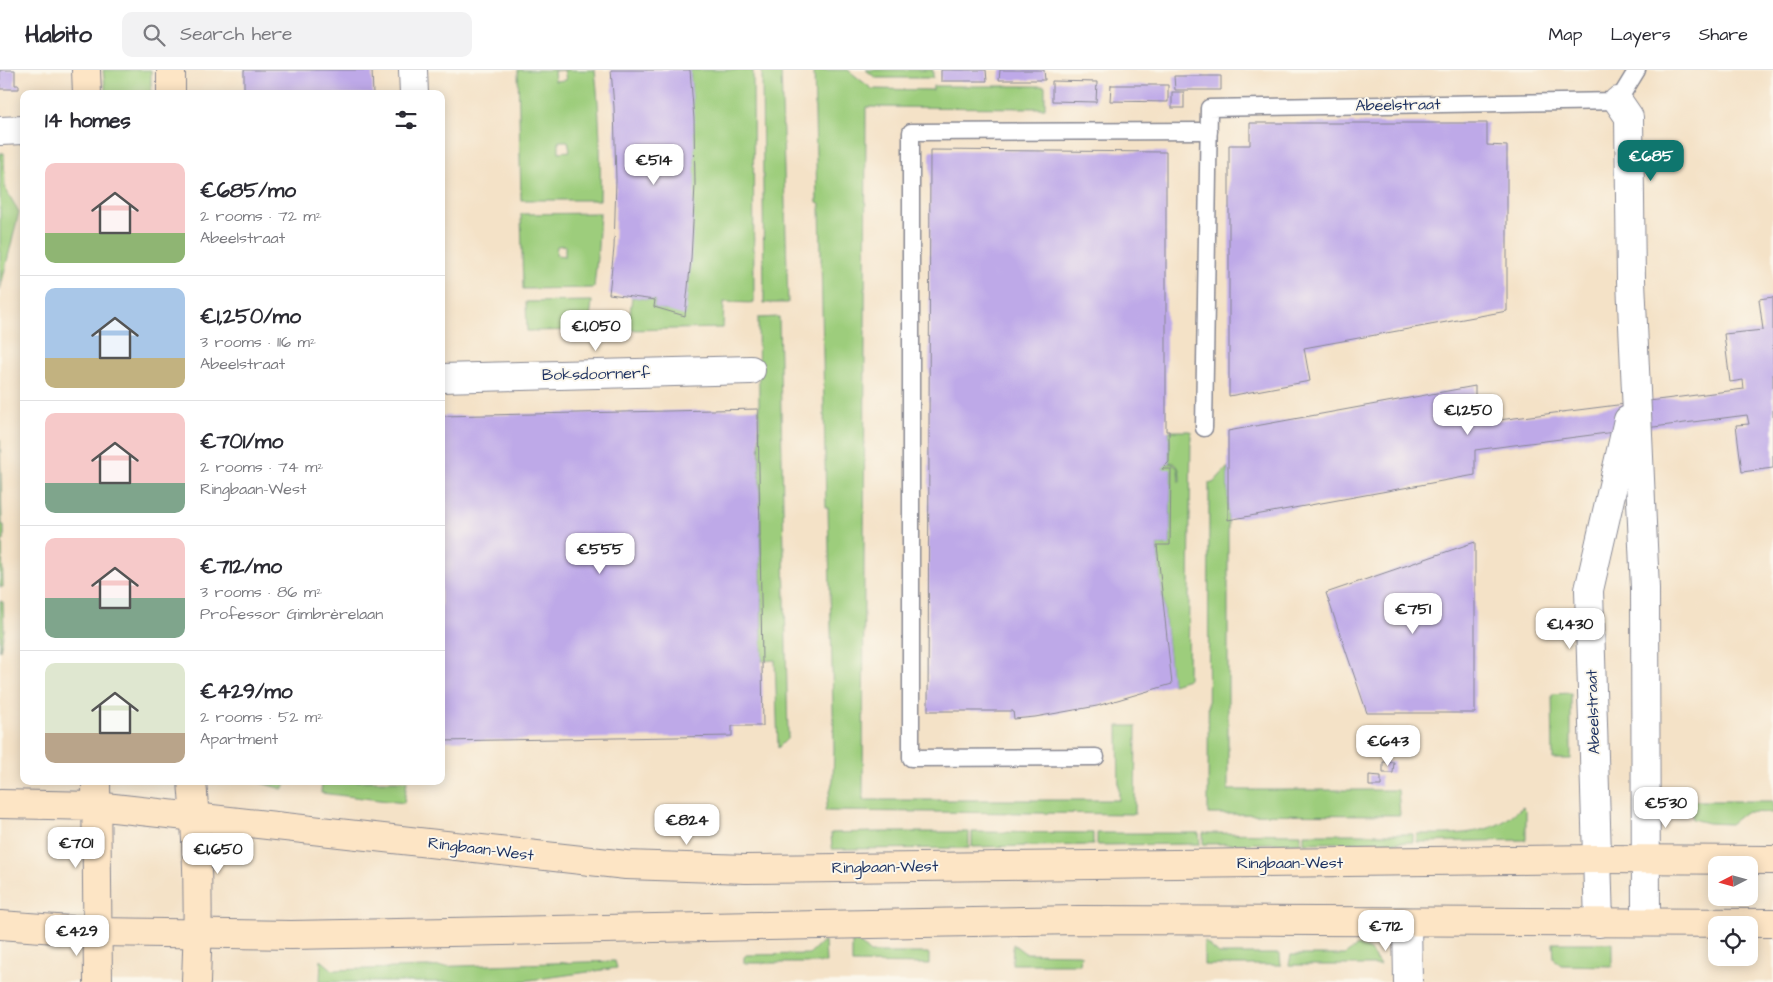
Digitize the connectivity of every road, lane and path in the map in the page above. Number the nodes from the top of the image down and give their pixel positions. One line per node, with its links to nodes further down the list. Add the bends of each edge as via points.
1 (86, 70): 5 (main road)
2 (171, 70): 6 (main road)
3 (413, 70): 7 (street)
4 (1637, 70): 8 (lane)
5 (87, 90)
6 (172, 90)
7 (414, 90)
8 (1618, 101): 11 (lane, Abeelstraat, via 1209,108); 14 (street, Abeelstraat, via 1629,117)
9 (20, 130): 10 (street)
10 (0, 131)
11 (1209, 131): 15 (lane, Abeelstraat); 16 (lane, via 911,132 911,758)
12 (751, 370): 13 (street, Boksdoornerf)
13 (445, 378)
14 (1636, 387): 21 (street, Abeelstraat, via 1645,589); 22 (street, Abeelstraat, via 1589,590)
15 (1204, 428)
16 (1096, 757)
17 (192, 785): 20 (main road)
18 (96, 794): 19 (main road, Ringbaan-West); 20 (main road, Ringbaan-West); 29 (main road)
19 (0, 804)
20 (195, 816): 22 (main road, Ringbaan-West, via 636,866 746,869); 30 (main road)
21 (1645, 859): 22 (main road, Ringbaan-West); 23 (main road, Ringbaan-West); 25 (street, Abeelstraat)
22 (1597, 860): 26 (street, Abeelstraat)
23 (1773, 860)
24 (1406, 922): 26 (main road); 30 (main road, via 1078,920); 33 (street)
25 (1646, 922): 26 (main road); 27 (main road)
26 (1599, 923)
27 (1773, 924)
28 (0, 925): 29 (main road)
29 (98, 932): 30 (main road); 31 (main road)
30 (198, 934): 32 (main road)
31 (98, 982)
32 (196, 982)
33 (1408, 982)

